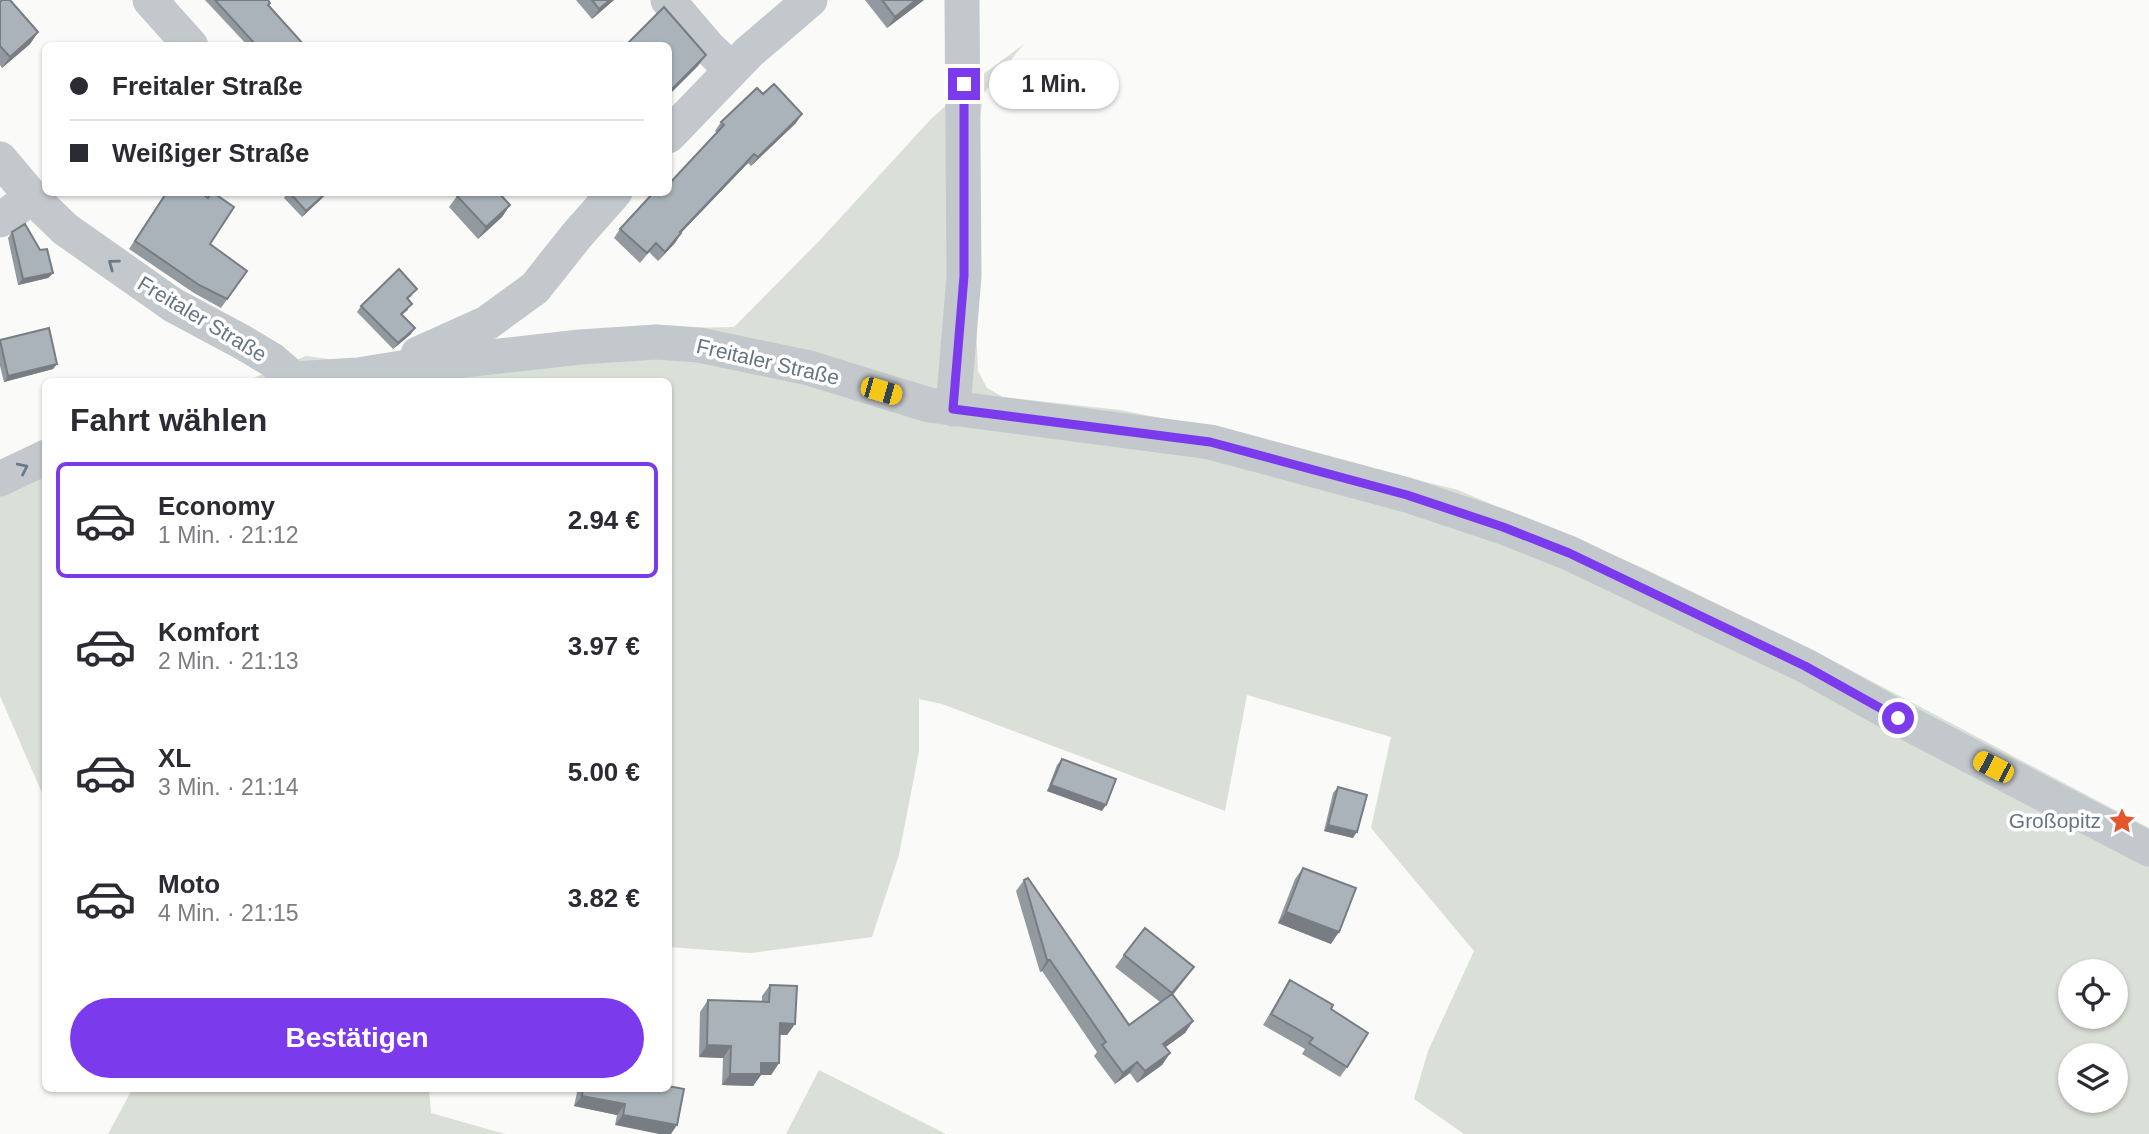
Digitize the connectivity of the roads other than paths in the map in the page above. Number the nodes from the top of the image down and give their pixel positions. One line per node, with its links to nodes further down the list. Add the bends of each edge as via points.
1 (150, 0): 5 (street)
2 (668, 0): 6 (street)
3 (810, 0): 6 (street)
4 (962, 0): 15 (street, via 964,276)
5 (187, 42)
6 (732, 70): 7 (street)
7 (672, 132)
8 (0, 159): 10 (street, Freitaler Straße)
9 (611, 196): 12 (street, via 536,288 487,323 418,354)
10 (32, 197): 11 (street); 13 (street, Freitaler Straße, one-way to 10, via 261,353 132,278 65,229)
11 (0, 220)
12 (420, 365): 14 (street, Freitaler Straße); 15 (street, Freitaler Straße, via 579,347 656,342 699,345 809,368)
13 (288, 378)
14 (317, 378)
15 (953, 409): 18 (street, Freitaler Straße, via 1210,442 1394,491 1503,527 1569,553 1805,666)
16 (42, 459): 17 (street, one-way to 16)
17 (0, 479)
18 (2149, 849)

